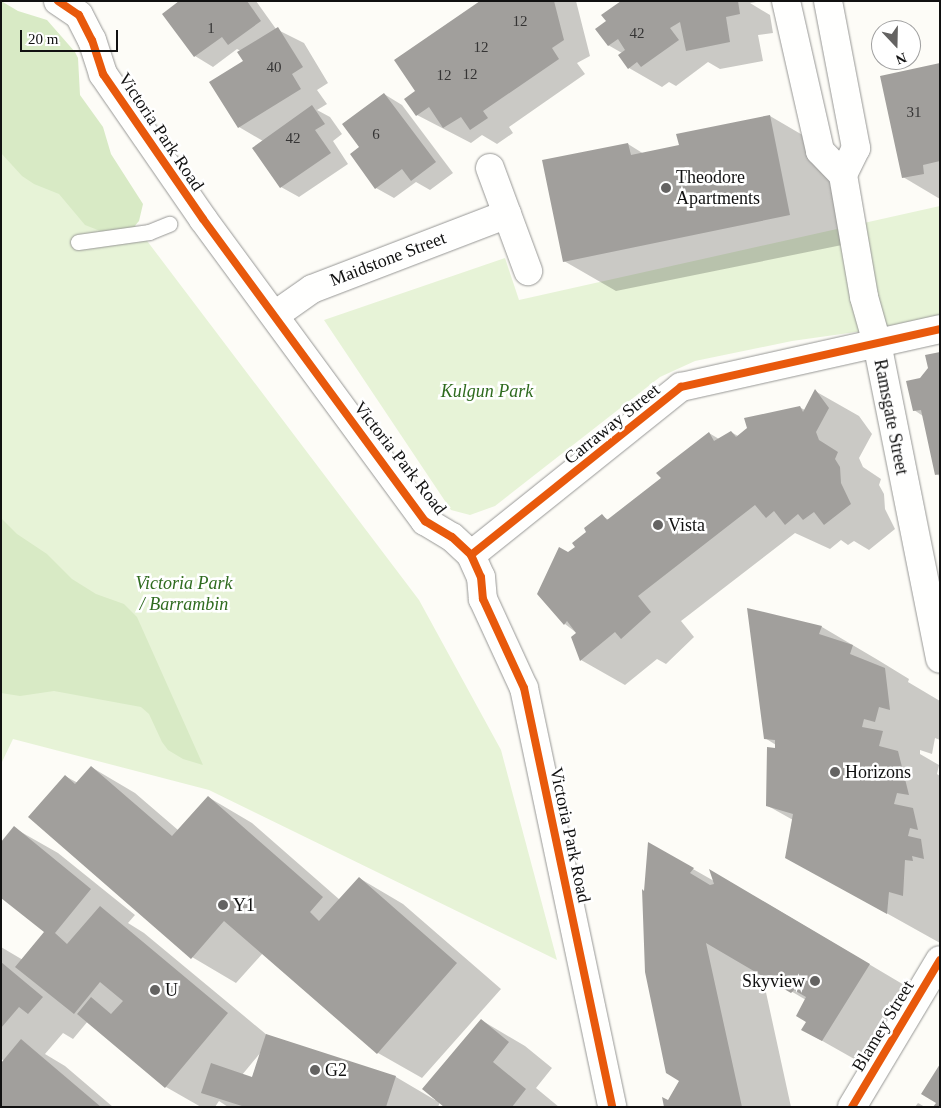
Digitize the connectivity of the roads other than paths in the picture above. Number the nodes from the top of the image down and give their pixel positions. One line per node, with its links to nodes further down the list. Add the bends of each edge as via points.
1 (786, 1): 5 (street, via 820,151)
2 (828, 1): 5 (street, via 856,148)
3 (76, 6): 10 (street, Victoria Park Road, via 103,74 203,219)
4 (490, 168): 6 (street)
5 (843, 174): 12 (street, Ramsgate Street, via 864,297)
6 (507, 214): 9 (street); 10 (street, Maidstone Street, via 312,288)
7 (169, 224): 8 (lane, via 149,232)
8 (78, 242)
9 (528, 271)
10 (275, 315): 13 (street, Victoria Park Road, via 424,521 452,537)
11 (940, 329): 12 (street, Carraway Street)
12 (877, 343): 13 (street, Carraway Street, via 681,387); 14 (street, Ramsgate Street)
13 (471, 555): 16 (street, Victoria Park Road, via 481,577 483,599 524,688)
14 (940, 659)
15 (940, 960): 17 (street, Blamey Street)
16 (612, 1107)
17 (852, 1107)

